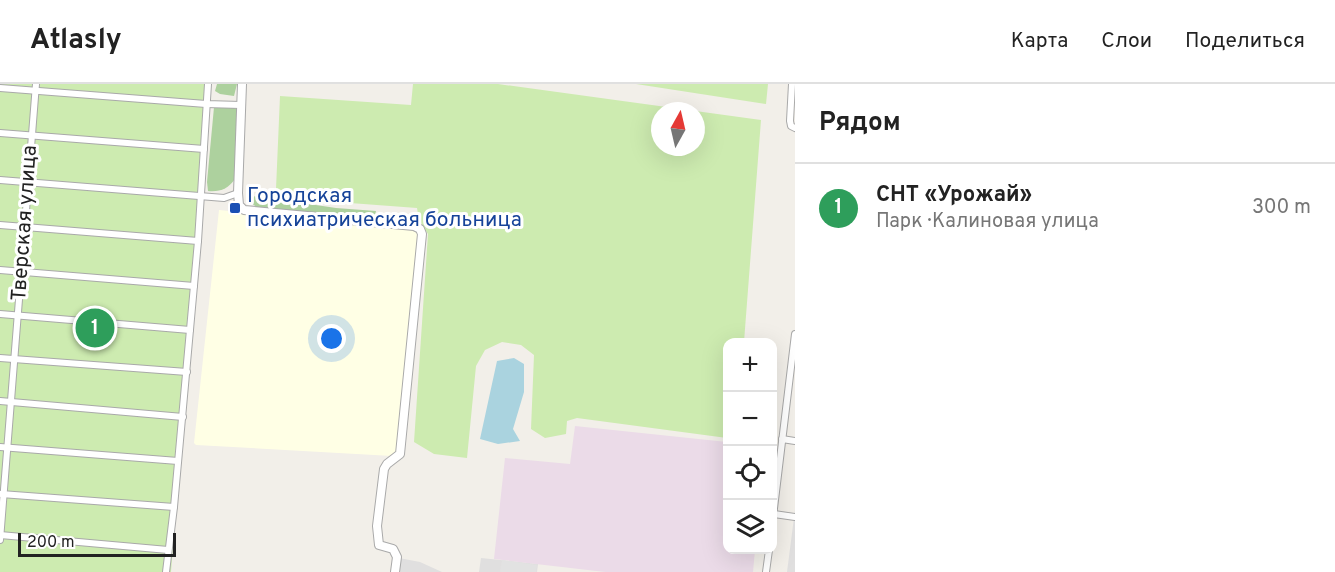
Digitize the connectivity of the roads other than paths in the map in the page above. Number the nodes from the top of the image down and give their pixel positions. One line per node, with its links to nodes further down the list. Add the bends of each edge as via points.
1 (208, 84): 6 (street)
2 (242, 84): 7 (street)
3 (792, 84): 8 (street)
4 (0, 88): 5 (street)
5 (36, 88): 6 (street); 10 (street, Тверская улица)
6 (206, 104): 7 (street); 11 (street)
7 (241, 105): 14 (street)
8 (793, 127)
9 (0, 132): 10 (street)
10 (32, 135): 11 (street); 13 (street, Тверская улица)
11 (204, 149): 15 (street)
12 (0, 180): 13 (street)
13 (29, 183): 15 (street); 17 (street, Тверская улица)
14 (238, 193): 15 (street, via 224,198); 47 (street, via 239,204 252,212 420,229 400,454 384,470 377,526 379,545 393,549 396,554)
15 (201, 196): 18 (street)
16 (0, 225): 17 (street)
17 (25, 227): 18 (street); 20 (street, Тверская улица)
18 (198, 241): 21 (street)
19 (0, 270): 20 (street)
20 (22, 271): 21 (street); 23 (street, Тверская улица)
21 (194, 286): 24 (street)
22 (0, 314): 23 (street)
23 (18, 315): 24 (street); 27 (street, Тверская улица)
24 (190, 330): 29 (street)
25 (795, 334): 28 (street)
26 (0, 358): 27 (street)
27 (15, 359): 29 (street); 31 (street, Тверская улица)
28 (793, 365): 33 (street)
29 (187, 372): 32 (street)
30 (0, 401): 31 (street)
31 (11, 401): 32 (street); 35 (street, Тверская улица)
32 (183, 417): 36 (street)
33 (782, 439): 34 (street); 38 (street)
34 (795, 441)
35 (4, 448): 36 (street); 37 (street, Тверская улица)
36 (178, 461): 39 (street)
37 (2, 494): 39 (street); 42 (street, Тверская улица)
38 (775, 500)
39 (174, 507): 44 (street)
40 (777, 514): 41 (street)
41 (795, 517)
42 (0, 536): 43 (street, Тверская улица); 44 (street)
43 (0, 540)
44 (168, 550): 46 (street)
45 (768, 554): 48 (street)
46 (166, 572)
47 (395, 572)
48 (766, 572)

